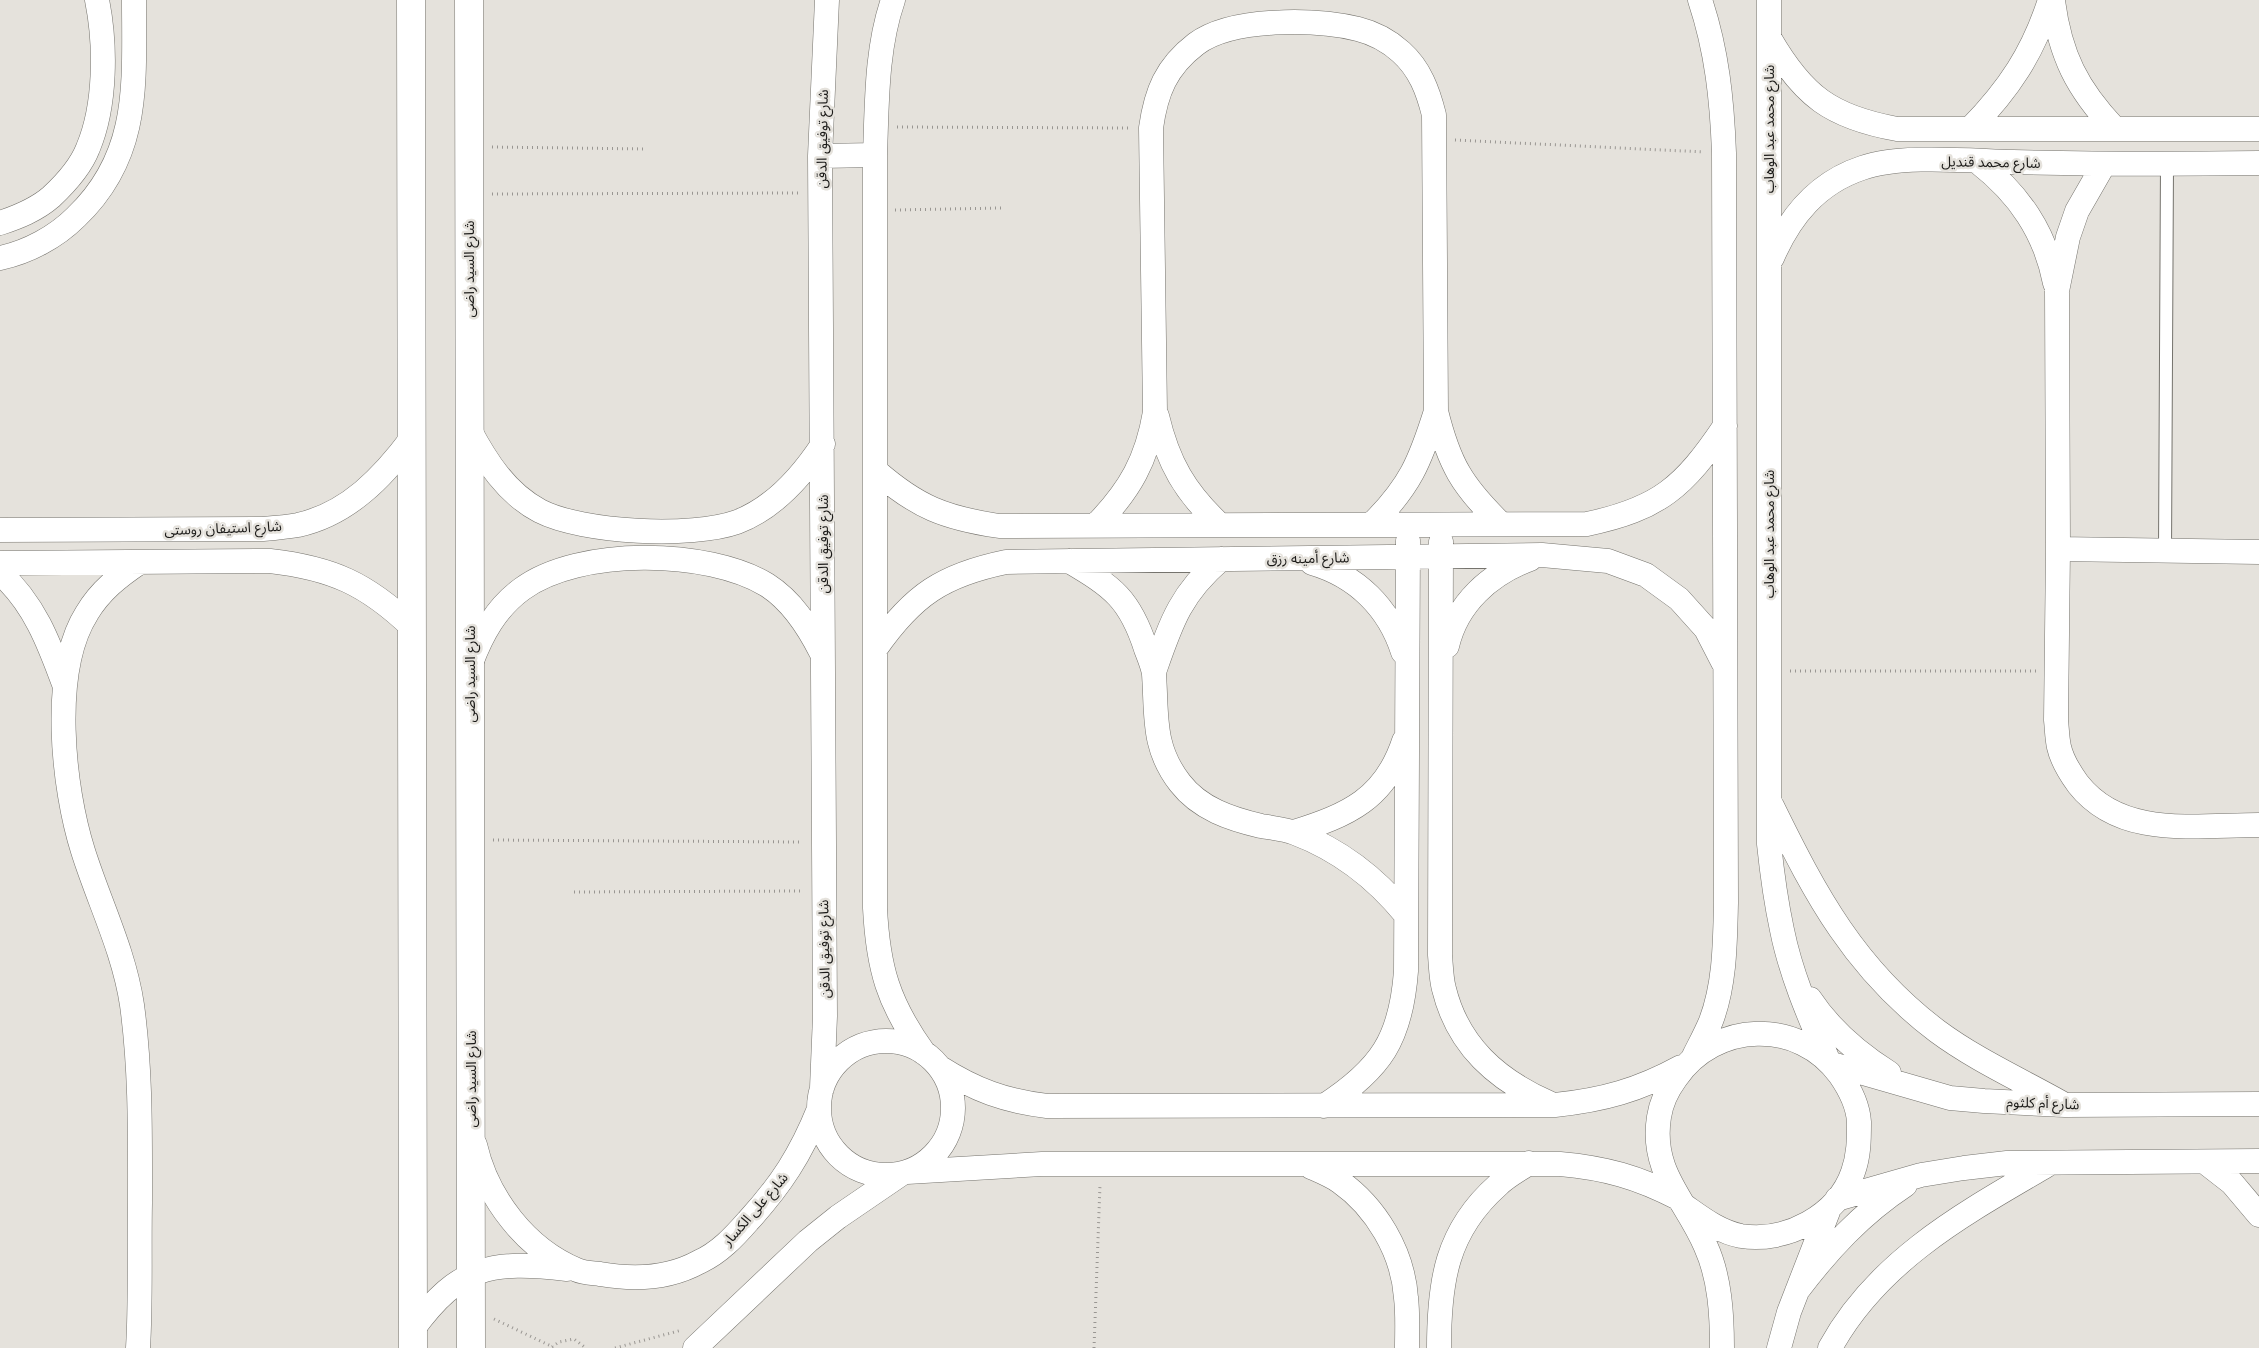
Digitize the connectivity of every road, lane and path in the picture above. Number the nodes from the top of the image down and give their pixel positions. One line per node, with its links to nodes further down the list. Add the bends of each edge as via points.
1 (97, 0): 32 (street, via 103,50 102,84 88,148 72,175 50,198 24,214)
2 (134, 0): 33 (street, via 132,103 126,138 113,172 93,201 67,226 36,245)
3 (411, 0): 40 (street)
4 (469, 0): 19 (street, شارع السيد راضى)
5 (827, 0): 23 (street, شارع توفيق الدقن)
6 (893, 0): 13 (street, via 882,51)
7 (1700, 0): 11 (street)
8 (1709, 0): 11 (street)
9 (1769, 0): 12 (street, شارع محمد عبد الوهاب)
10 (2051, 0): 16 (street, via 2027,58 2010,84); 17 (street, via 2057,30 2078,85)
11 (1710, 32): 21 (street, via 1722,102)
12 (1769, 37): 16 (street, via 1786,66 1802,84 1834,110 1864,123 1897,129); 34 (street, شارع محمد عبد الوهاب)
13 (876, 127): 14 (path); 22 (street)
14 (1151, 128): 18 (street, via 1154,103 1164,80 1178,59 1197,43 1237,28 1316,24 1359,29 1382,38 1401,52 1417,70 1428,91); 37 (street)
15 (2259, 128): 17 (street)
16 (1970, 129): 17 (street)
17 (2114, 129)
18 (1435, 139): 21 (path); 36 (street)
19 (469, 146): 20 (path); 29 (street, شارع السيد راضى)
20 (647, 149)
21 (1724, 153): 38 (street)
22 (875, 155): 23 (street); 31 (street)
23 (820, 156): 28 (street, شارع توفيق الدقن)
24 (1978, 162): 26 (street, شارع محمد قنديل); 34 (street, شارع محمد قنديل, via 1897,161 1863,168 1831,182 1804,205 1783,232); 35 (street, via 2016,196 2031,218 2052,265)
25 (2259, 163): 27 (street, شارع محمد قنديل)
26 (2104, 164): 27 (street, شارع محمد قنديل); 35 (street, via 2077,211)
27 (2166, 164): 51 (lane)
28 (821, 192): 29 (path); 41 (street, شارع توفيق الدقن)
29 (469, 194): 39 (street, شارع السيد راضى)
30 (1001, 208): 31 (path)
31 (875, 210): 42 (street)
32 (0, 223)
33 (0, 258)
34 (1770, 265): 69 (street, شارع محمد عبد الوهاب)
35 (2056, 291): 50 (street)
36 (1436, 411): 43 (street, via 1412,476 1394,502); 45 (street, via 1444,445 1458,475 1478,502)
37 (1155, 412): 46 (street, via 1151,437 1138,470 1114,506); 47 (street, via 1171,463 1184,486)
38 (1725, 426): 45 (street, via 1705,456 1681,482 1653,503 1629,514 1587,524); 66 (street)
39 (469, 429): 41 (street, via 486,461 510,489 540,510 571,522 651,530 715,528 738,522 784,492 806,470); 67 (street, شارع السيد راضى)
40 (412, 438): 49 (street, شارع استيفان روستى, via 390,468 364,493 333,512 299,524 264,530); 62 (street)
41 (823, 444): 64 (street, شارع توفيق الدقن)
42 (876, 471): 46 (street, via 910,498 932,510 965,521 999,526); 63 (street)
43 (1372, 524): 47 (street); 48 (street)
44 (1441, 524): 45 (street); 48 (street); 55 (street)
45 (1501, 524)
46 (1096, 525): 47 (street)
47 (1220, 525)
48 (1408, 525): 54 (street)
49 (0, 530)
50 (2058, 549): 51 (street); 70 (street)
51 (2165, 551): 52 (street)
52 (2259, 552)
53 (1542, 555): 55 (street, شارع أمينه رزق); 66 (street, شارع أمينه رزق, via 1608,561 1646,575 1679,599 1706,629); 68 (street, via 1511,566 1484,584 1461,610 1449,637)
54 (1408, 557): 55 (street, شارع أمينه رزق); 56 (street, شارع أمينه رزق); 65 (street)
55 (1441, 557): 68 (street)
56 (1298, 558): 57 (street, شارع أمينه رزق); 65 (street, via 1329,568 1357,584 1380,606 1397,634)
57 (1221, 559): 58 (street, شارع أمينه رزق); 71 (street, via 1203,575 1180,606)
58 (1068, 561): 63 (street, شارع أمينه رزق, via 1006,562 974,568 944,581 918,599); 71 (street, via 1101,580 1120,596 1136,622)
59 (140, 562): 60 (street); 62 (street, via 270,561 302,565 333,573 362,587 389,605); 72 (street, via 119,576 87,613 75,635)
60 (0, 563)
61 (0, 573): 72 (street, via 35,614)
62 (412, 628): 109 (street)
63 (876, 648): 83 (street, via 877,939 891,1000 906,1028)
64 (823, 656): 67 (street, via 810,629 791,605 768,586 741,572 709,564 644,558 579,564 549,573 522,589 498,611 481,637); 78 (street, شارع توفيق الدقن)
65 (1408, 664): 73 (street)
66 (1724, 665): 84 (street, via 1725,944 1721,983 1711,1021)
67 (470, 667): 77 (street, شارع السيد راضى)
68 (1442, 667): 89 (street, via 1440,955 1444,988 1454,1020 1478,1055 1496,1074 1524,1092)
69 (1769, 671): 70 (path); 74 (street, شارع محمد عبد الوهاب)
70 (2056, 671): 75 (street, via 2059,748 2070,774 2087,796 2110,812 2136,822)
71 (1154, 672): 76 (street, via 1154,716 1162,753 1180,783 1205,807 1240,821)
72 (64, 684): 111 (street, via 65,751 74,818 120,957 131,1001 137,1046 140,1094)
73 (1407, 732): 76 (street, via 1397,761 1373,793 1355,808 1327,822); 81 (street)
74 (1769, 799): 82 (street, شارع محمد عبد الوهاب, via 1769,844 1774,888); 90 (street, via 1808,879 1835,924 1865,964 1899,1000 1938,1032)
75 (2259, 825)
76 (1294, 832): 81 (street, via 1359,867 1386,890)
77 (470, 840): 78 (path); 92 (street, شارع السيد راضى)
78 (824, 842): 79 (street, شارع توفيق الدقن)
79 (824, 891): 80 (path); 87 (street, شارع توفيق الدقن, via 825,1016)
80 (574, 892)
81 (1406, 915): 91 (street, via 1403,1004 1393,1036 1375,1064 1352,1088)
82 (1794, 974): 85 (street, شارع محمد عبد الوهاب); 86 (street, via 1834,1029 1859,1052)
83 (932, 1060): 87 (street, via 905,1044 884,1041 864,1045 846,1055 831,1070); 91 (street, via 964,1083 1019,1103 1047,1106); 99 (street, via 949,1086 953,1107 950,1128 940,1147 926,1162)
84 (1690, 1060): 85 (street, via 1719,1041 1747,1034 1776,1034 1804,1043); 89 (street, via 1655,1081 1623,1094); 101 (street, via 1668,1089 1659,1116 1658,1146 1664,1174)
85 (1830, 1062): 86 (street, شارع أم كلثوم); 102 (street, via 1849,1088 1858,1116 1860,1146 1852,1174)
86 (1916, 1088): 90 (street, شارع أم كلثوم, via 1950,1098)
87 (820, 1099): 99 (street, via 822,1129 831,1147 845,1162 870,1173); 104 (street, شارع على الكسار, via 800,1152 784,1179 721,1248 700,1262 651,1278 626,1279)
88 (2259, 1104): 90 (street, شارع أم كلثوم)
89 (1555, 1105): 91 (street)
90 (2066, 1105)
91 (1324, 1106)
92 (471, 1126): 104 (street, شارع على الكسار, via 479,1163 495,1197 518,1227 546,1252); 105 (street, شارع السيد راضى)
93 (2259, 1161): 94 (street)
94 (2205, 1162): 96 (street); 103 (street, via 2232,1183)
95 (1529, 1163): 98 (street); 101 (street, via 1592,1166 1622,1173 1652,1184); 117 (street, via 1499,1184 1474,1210 1455,1240 1444,1274 1439,1309)
96 (2051, 1163): 100 (street, via 2007,1163); 120 (street, via 1994,1196 1901,1259 1868,1292)
97 (1100, 1165): 98 (street); 99 (street, via 1008,1165); 115 (path)
98 (1307, 1165): 116 (street, via 1338,1180 1364,1203 1385,1230 1400,1262 1406,1296)
99 (905, 1173): 108 (street, via 838,1216)
100 (1921, 1175): 102 (street); 106 (street, via 1885,1198 1852,1226 1822,1257)
101 (1683, 1203): 102 (street, via 1711,1225 1741,1236 1772,1236 1803,1227); 118 (street, via 1707,1249 1719,1294)
102 (1833, 1204): 106 (street)
103 (2259, 1215)
104 (578, 1271): 105 (street, via 515,1265)
105 (471, 1275): 107 (street, شارع السيد راضى); 109 (street, via 447,1289 429,1307)
106 (1797, 1292): 119 (street)
107 (471, 1309): 110 (path); 112 (street, شارع السيد راضى)
108 (692, 1338): 114 (path)
109 (413, 1339)
110 (552, 1347): 113 (path, via 566,1339 574,1339)
111 (138, 1348)
112 (471, 1348)
113 (586, 1348)
114 (615, 1348)
115 (1094, 1348)
116 (1407, 1348)
117 (1439, 1348)
118 (1722, 1348)
119 (1779, 1348)
120 (1830, 1348)

